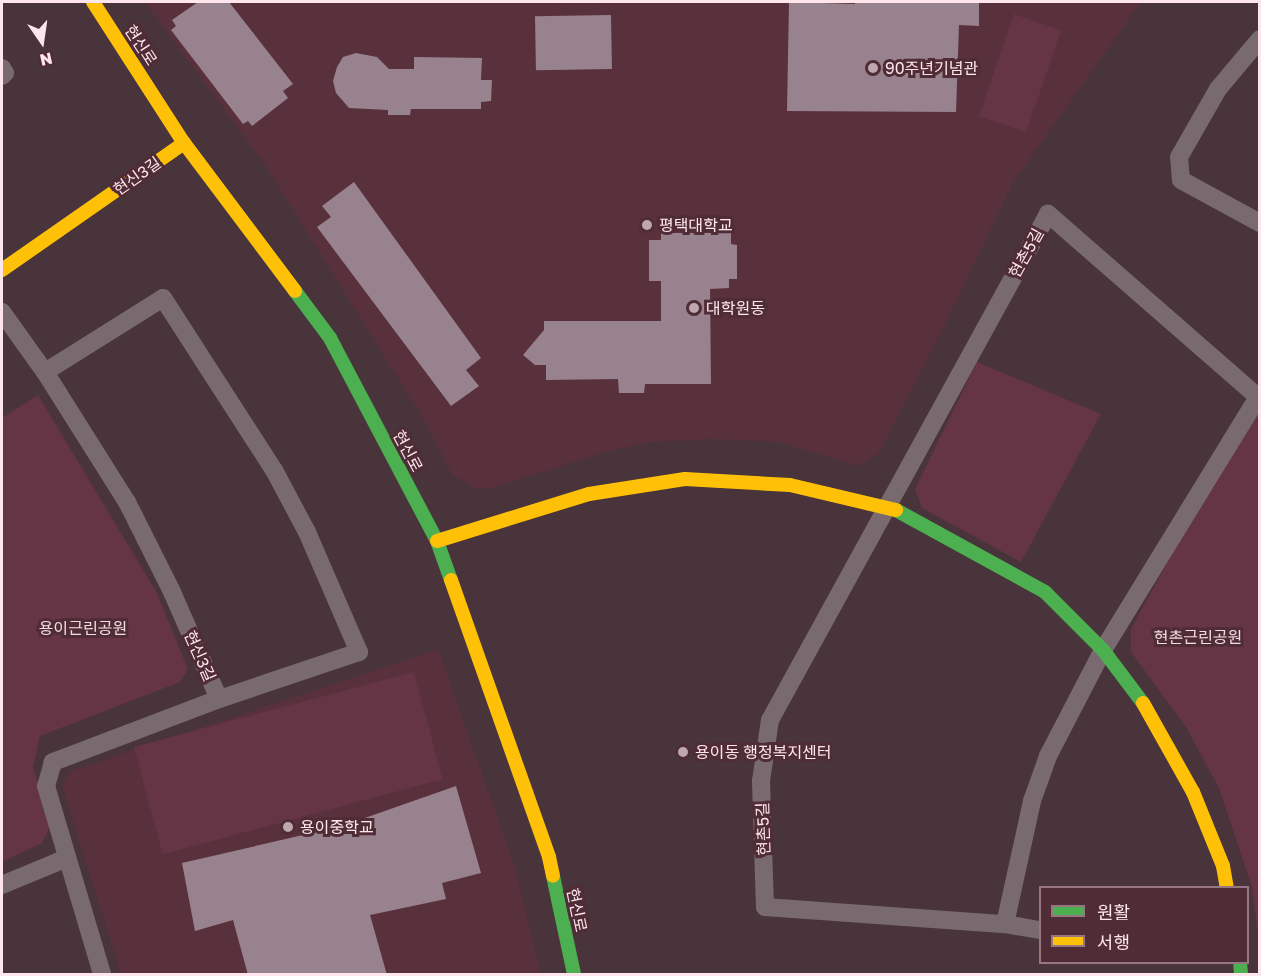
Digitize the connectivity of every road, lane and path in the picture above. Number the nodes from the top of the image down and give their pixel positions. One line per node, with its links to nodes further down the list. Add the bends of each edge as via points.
1 (93, 2): 5 (street, 현신로)
2 (1260, 39): 6 (street, via 1218,89 1179,157 1181,180)
3 (2, 68): 4 (street)
4 (2, 76)
5 (184, 143): 7 (street, 현신3길); 12 (street, 현신로, via 330,338)
6 (1260, 224)
7 (2, 270)
8 (2, 312): 9 (street, 현신3길)
9 (45, 372): 14 (street, 현신3길, via 127,502); 14 (street, via 163,298 274,470 307,532 359,652)
10 (1259, 396): 11 (street, 현촌5길, via 1048,214); 13 (street, 현촌5길)
11 (889, 506): 12 (street, via 790,485 685,479 589,494); 13 (street, via 1045,592); 18 (street, 현촌5길, via 770,720 761,781 765,907)
12 (437, 541): 21 (street, 현신로, via 549,857)
13 (1103, 650): 17 (street, via 1137,692 1193,792 1223,866); 18 (street, 현촌5길, via 1044,765 1032,801)
14 (219, 699): 15 (street, 현신3길, via 53,762 46,786)
15 (67, 858): 16 (street); 20 (street, 현신3길)
16 (2, 885)
17 (1227, 886)
18 (1005, 924): 19 (street, 현촌5길)
19 (1039, 930)
20 (102, 975)
21 (573, 975)

